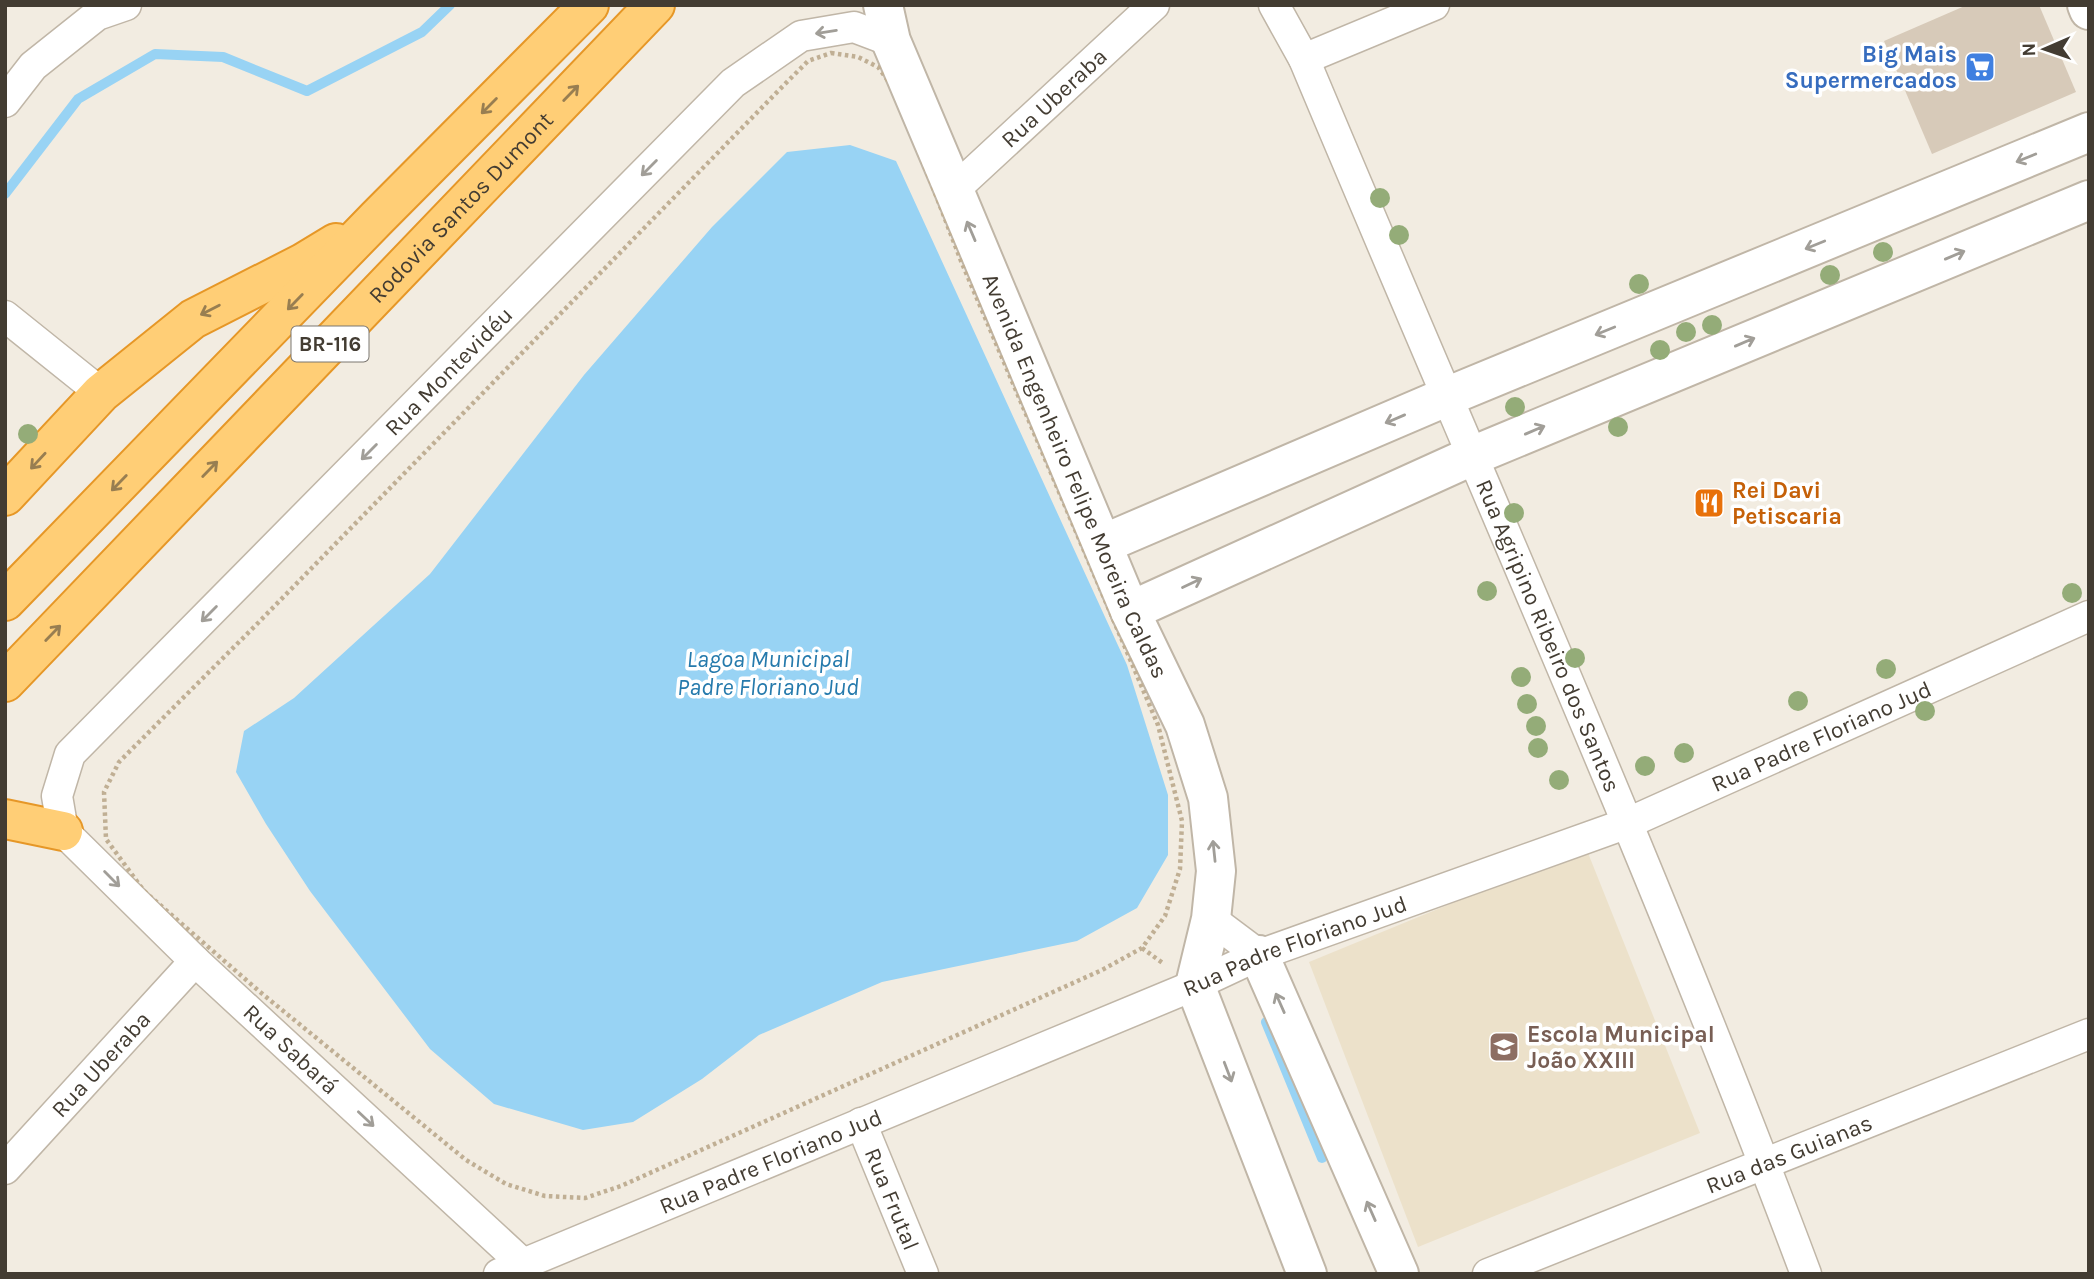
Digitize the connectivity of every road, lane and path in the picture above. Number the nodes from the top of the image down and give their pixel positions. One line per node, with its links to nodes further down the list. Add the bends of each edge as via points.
1 (126, 5): 9 (street, via 97,15 33,66)
2 (589, 5): 13 (highway, BR-116, one-way to 13)
3 (655, 5): 24 (highway, Rodovia Santos Dumont / BR-116, one-way to 3)
4 (1154, 5): 11 (street, Rua Uberaba)
5 (1274, 5): 8 (street, Rua Agripino Ribeiro dos Santos)
6 (1434, 5): 8 (street)
7 (887, 23): 11 (street, Avenida Engenheiro Felipe Moreira Caldas); 27 (street, Rua Montevidéu, one-way to 27, via 801,36 733,83 70,754 57,796)
8 (1304, 59): 16 (street, Rua Agripino Ribeiro dos Santos)
9 (5, 102)
10 (2089, 132): 16 (street, one-way to 16)
11 (954, 190): 19 (street, Avenida Engenheiro Felipe Moreira Caldas, one-way to 11)
12 (2089, 200): 17 (street, one-way to 12)
13 (377, 218): 15 (highway, one-way to 15, via 193,319); 20 (highway, BR-116, one-way to 20)
14 (5, 316): 15 (street)
15 (101, 393): 18 (highway, one-way to 18)
16 (1446, 397): 17 (street, Rua Agripino Ribeiro dos Santos); 19 (street, one-way to 19)
17 (1472, 456): 21 (street, one-way to 17); 26 (street, Rua Agripino Ribeiro dos Santos)
18 (5, 496)
19 (1103, 544): 21 (street, Avenida Engenheiro Felipe Moreira Caldas)
20 (5, 601)
21 (1130, 611): 28 (street, Avenida Engenheiro Felipe Moreira Caldas, one-way to 21, via 1216,871 1208,798 1185,725)
22 (2089, 616): 26 (street, Rua Padre Floriano Jud)
23 (258, 623): 23 (path, via 119,762 104,792 106,839 144,891 466,1160 506,1184 545,1196 585,1198 621,1186 1102,970 1142,948 1165,916 1180,869 1182,821 1158,725 961,261 897,93 878,67 858,57 831,53 808,61)
24 (5, 682)
25 (5, 819): 27 (highway)
26 (1628, 823): 29 (street, Rua Padre Floriano Jud); 34 (street, Rua Agripino Ribeiro dos Santos)
27 (63, 831): 30 (street, Rua Sabará, one-way to 30)
28 (1211, 919): 29 (street); 31 (street, Avenida Engenheiro Felipe Moreira Caldas)
29 (1259, 955): 31 (street, Rua Padre Floriano Jud); 39 (street, one-way to 29)
30 (195, 961): 35 (street, Rua Uberaba); 36 (street, Rua Sabará, one-way to 36)
31 (1195, 985): 33 (street, Rua Padre Floriano Jud); 38 (street, one-way to 38)
32 (2089, 1034): 34 (street, Rua das Guianas)
33 (861, 1123): 36 (street, Rua Padre Floriano Jud); 37 (street, Rua Frutal)
34 (1765, 1164): 40 (street, Rua das Guianas); 41 (street, Rua Agripino Ribeiro dos Santos)
35 (5, 1169)
36 (516, 1270)
37 (923, 1274)
38 (1307, 1274)
39 (1399, 1274)
40 (1488, 1274)
41 (1806, 1274)

